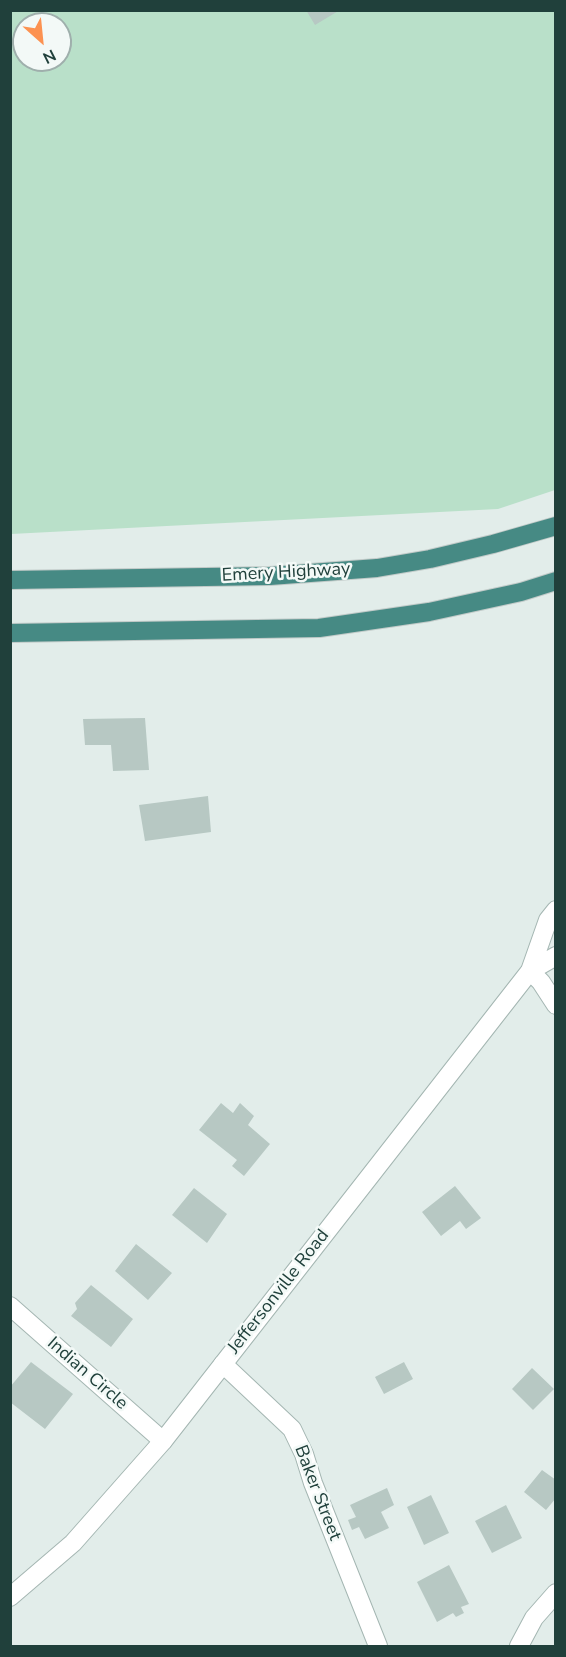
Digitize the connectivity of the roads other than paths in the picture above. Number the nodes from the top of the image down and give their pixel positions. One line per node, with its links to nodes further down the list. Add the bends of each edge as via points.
1 (555, 526): 2 (highway, Emery Highway, via 430,559 377,568 270,576)
2 (10, 580)
3 (555, 581): 4 (highway, via 429,612 319,628)
4 (10, 633)
5 (555, 910): 7 (street, Jeffersonville Road)
6 (555, 956): 7 (street, Jeffersonville Road)
7 (530, 971): 8 (street, via 542,982); 10 (street, Jeffersonville Road)
8 (555, 1005)
9 (10, 1306): 11 (street, Indian Circle)
10 (223, 1364): 11 (street, Jeffersonville Road); 14 (street, Baker Street, via 292,1429)
11 (163, 1441): 13 (street, Jeffersonville Road, via 73,1543)
12 (555, 1593): 15 (street, via 534,1618)
13 (10, 1597)
14 (378, 1647)
15 (519, 1647)

